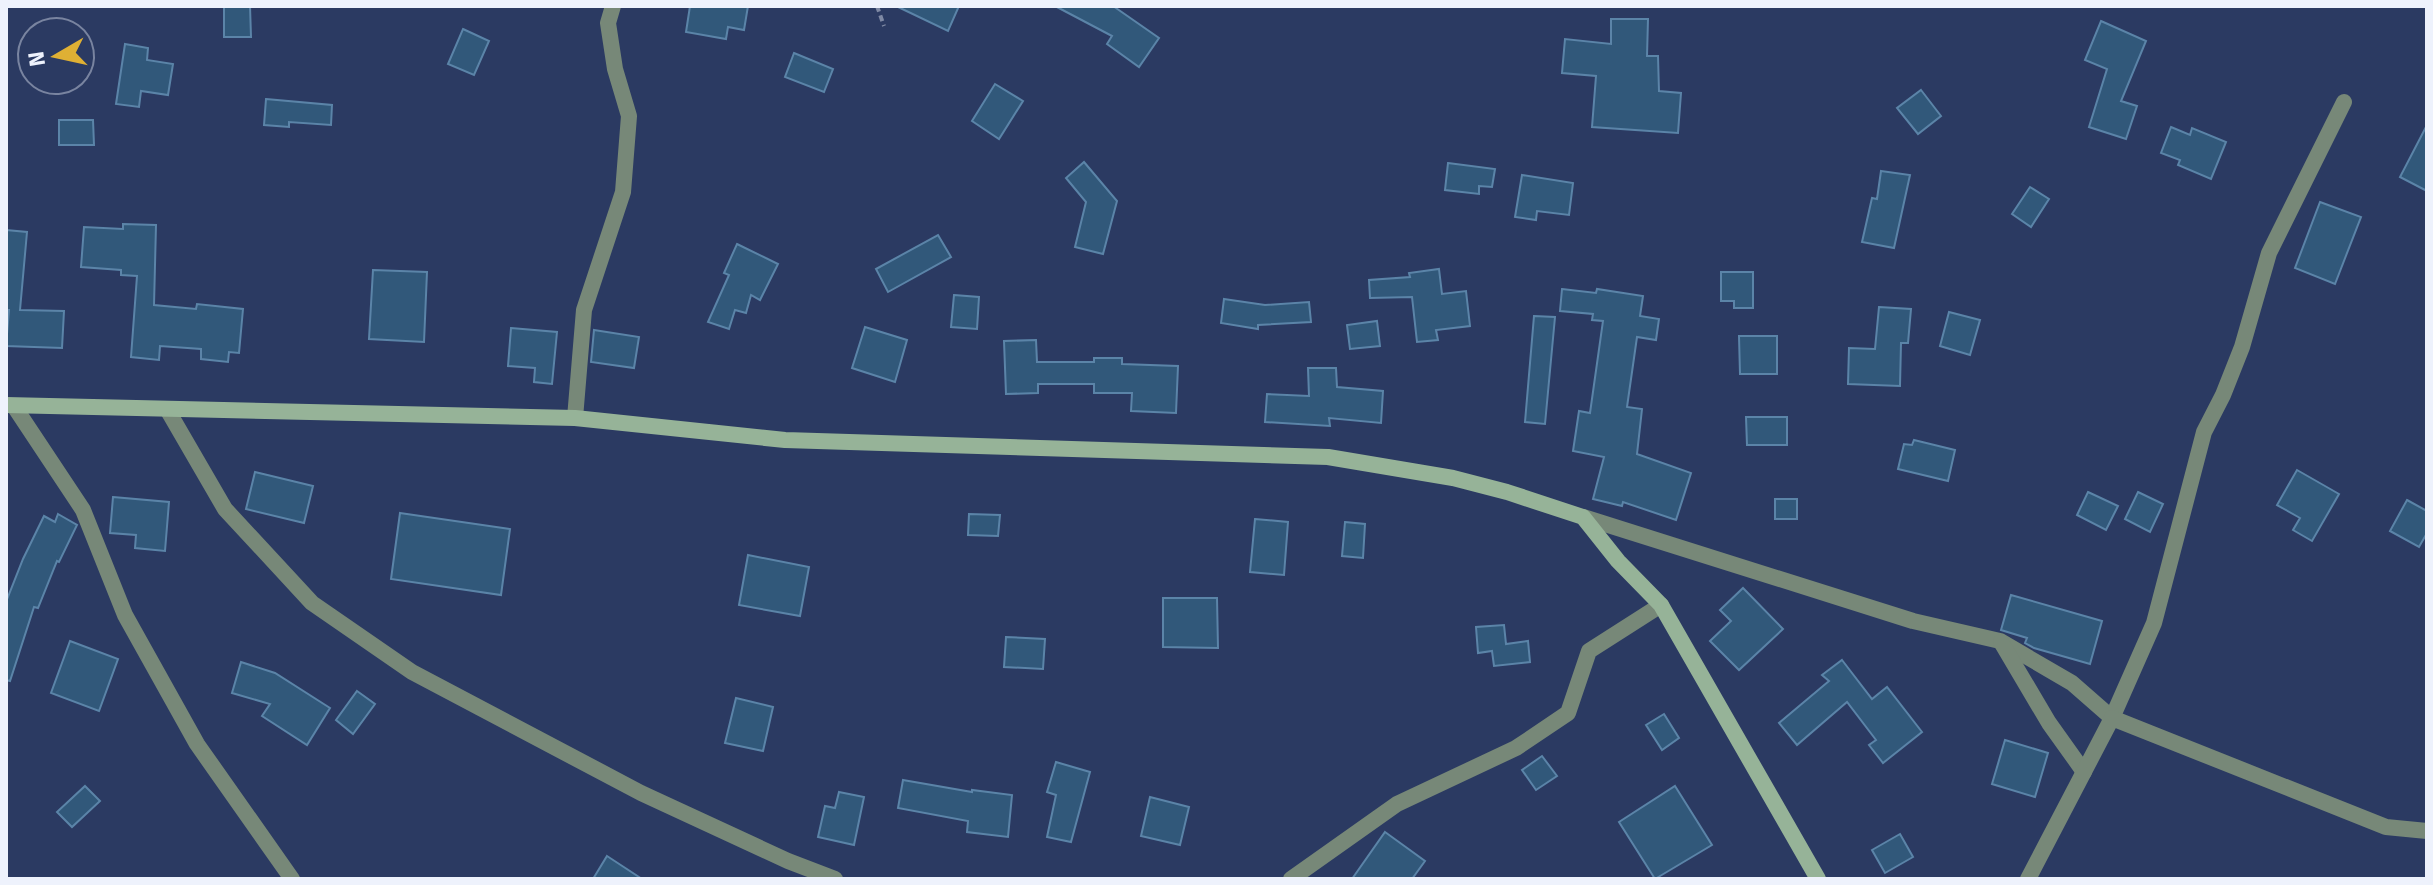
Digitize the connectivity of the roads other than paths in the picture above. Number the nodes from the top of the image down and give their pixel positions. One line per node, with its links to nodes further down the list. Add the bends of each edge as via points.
1 (613, 6): 5 (street, via 608,23 629,116 623,192 584,310)
2 (2344, 102): 9 (street, via 2269,253 2242,347 2204,432 2154,623)
3 (10, 405): 4 (street); 12 (street, via 83,510 125,615 197,744)
4 (167, 409): 5 (street); 13 (street, via 225,509 312,603 412,672 627,786)
5 (575, 418): 6 (street, via 785,440 1328,457 1453,478)
6 (1583, 517): 7 (street); 8 (street, via 1913,621)
7 (1661, 605): 14 (street, via 1589,651 1568,713 1516,748 1397,804); 15 (street)
8 (2000, 641): 9 (street, via 2072,683); 10 (street)
9 (2112, 718): 10 (street); 11 (street, via 2386,827)
10 (2084, 772): 16 (street)
11 (2427, 831)
12 (292, 879)
13 (835, 879)
14 (1291, 879)
15 (1818, 879)
16 (2028, 879)

